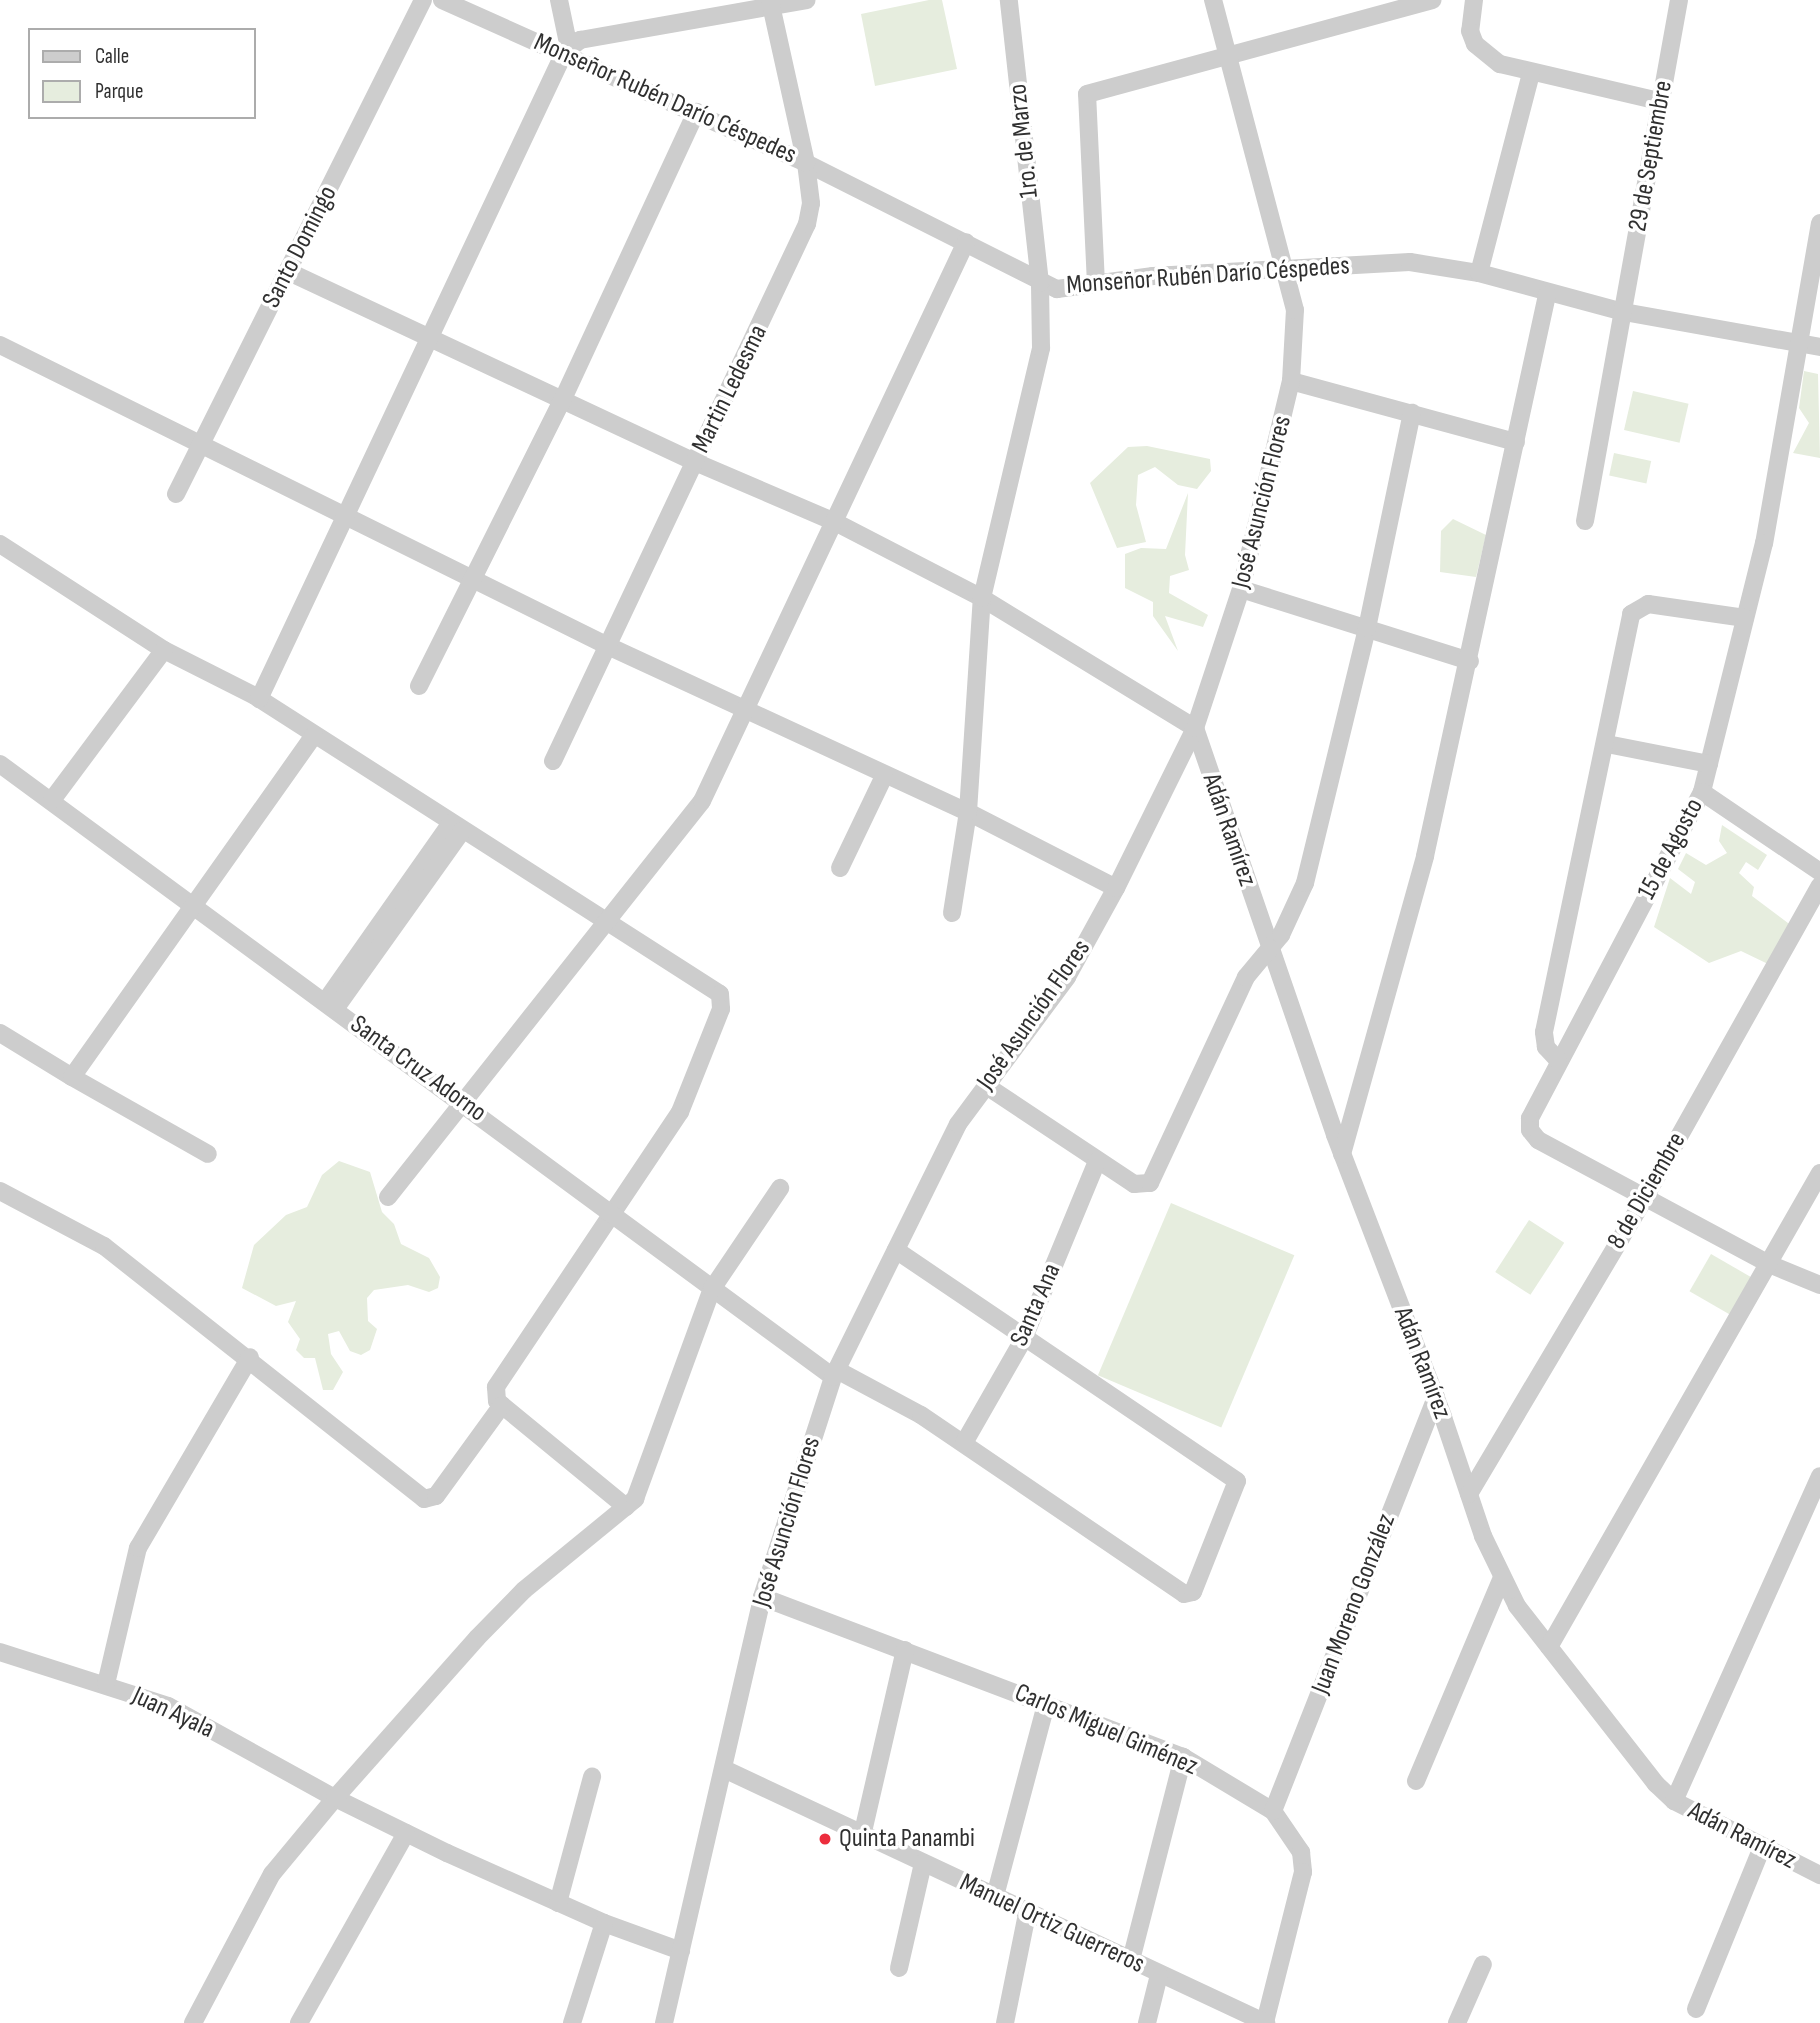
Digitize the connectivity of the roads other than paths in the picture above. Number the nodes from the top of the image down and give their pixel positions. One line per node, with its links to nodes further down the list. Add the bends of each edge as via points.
1 (423, 0): 19 (street, Santo Domingo)
2 (442, 0): 11 (street, Monseñor Rubén Darío Céspedes)
3 (559, 0): 11 (street)
4 (806, 0): 10 (street)
5 (1009, 0): 22 (street, 1ro. de Marzo)
6 (1213, 0): 12 (street, José Asunción Flores)
7 (1432, 0): 12 (street)
8 (1474, 0): 13 (street, via 1470,31 1475,44 1500,64)
9 (1679, 0): 14 (street, 29 de Septiembre)
10 (771, 4): 11 (street, via 580,40); 16 (street, Martin Ledesma)
11 (567, 50): 15 (street, Monseñor Rubén Darío Céspedes); 26 (street)
12 (1229, 57): 20 (street, José Asunción Flores); 23 (street, via 1087,94)
13 (1531, 74): 14 (street); 21 (street)
14 (1659, 101): 25 (street, 29 de Septiembre)
15 (696, 112): 16 (street, Monseñor Rubén Darío Céspedes); 31 (street)
16 (806, 163): 18 (street, Monseñor Rubén Darío Céspedes); 35 (street, Martin Ledesma, via 811,203 803,234)
17 (1820, 223): 27 (street, 15 de Agosto)
18 (966, 242): 22 (street, Monseñor Rubén Darío Céspedes); 39 (street)
19 (287, 271): 26 (street); 33 (street, Santo Domingo)
20 (1288, 272): 21 (street, Monseñor Rubén Darío Céspedes, via 1399,262); 23 (street, Monseñor Rubén Darío Céspedes, via 1153,276); 30 (street, José Asunción Flores, via 1295,310)
21 (1479, 273): 24 (street, Monseñor Rubén Darío Céspedes)
22 (1040, 283): 23 (street, Monseñor Rubén Darío Céspedes, via 1057,289); 43 (street, 1ro. de Marzo, via 1038,372)
23 (1096, 284)
24 (1547, 295): 25 (street, Monseñor Rubén Darío Céspedes); 34 (street)
25 (1624, 312): 27 (street, Monseñor Rubén Darío Céspedes); 38 (street, 29 de Septiembre)
26 (432, 337): 31 (street); 37 (street)
27 (1799, 343): 29 (street, Monseñor Rubén Darío Céspedes); 44 (street, 15 de Agosto, via 1765,543)
28 (0, 345): 33 (street)
29 (1820, 347)
30 (1292, 381): 32 (street); 42 (street, José Asunción Flores)
31 (562, 401): 35 (street); 41 (street)
32 (1412, 413): 34 (street); 45 (street)
33 (202, 442): 36 (street, Santo Domingo); 37 (street)
34 (1516, 442): 48 (street)
35 (695, 462): 39 (street); 46 (street, Martin Ledesma)
36 (176, 494)
37 (342, 516): 41 (street); 50 (street)
38 (1585, 521)
39 (835, 522): 43 (street); 51 (street)
40 (0, 544): 47 (street)
41 (473, 579): 46 (street); 49 (street)
42 (1241, 589): 45 (street); 52 (street, José Asunción Flores)
43 (982, 598): 52 (street); 61 (street, 1ro. de Marzo)
44 (1745, 618): 54 (street, via 1638,606 1631,614); 57 (street, 15 de Agosto)
45 (1367, 628): 48 (street); 70 (street, via 1305,883)
46 (608, 646): 51 (street); 55 (street, Martin Ledesma)
47 (164, 650): 50 (street); 60 (street)
48 (1470, 661): 78 (street, via 1425,856)
49 (419, 687)
50 (259, 699): 53 (street)
51 (745, 712): 58 (street); 69 (street, via 702,801)
52 (1195, 728): 66 (street, José Asunción Flores); 70 (street, Adán Ramírez)
53 (314, 734): 62 (street); 67 (street)
54 (1607, 744): 57 (street); 73 (street, via 1544,1032 1546,1047)
55 (553, 761)
56 (0, 764): 60 (street, Santa Cruz Adorno)
57 (1709, 764): 59 (street, 15 de Agosto)
58 (884, 776): 61 (street); 63 (street)
59 (1702, 793): 64 (street); 73 (street, 15 de Agosto)
60 (52, 800): 67 (street, Santa Cruz Adorno)
61 (968, 812): 66 (street); 68 (street, 1ro. de Marzo)
62 (456, 827): 69 (street); 71 (street)
63 (840, 868)
64 (1820, 872)
65 (1820, 886): 84 (street, 8 de Diciembre)
66 (1116, 888): 75 (street, José Asunción Flores, via 1067,977)
67 (194, 905): 71 (street, Santa Cruz Adorno); 74 (street)
68 (952, 913)
69 (607, 925): 76 (street); 85 (street, via 720,993 722,1001 680,1112)
70 (1270, 951): 78 (street, Adán Ramírez); 79 (street, via 1247,977 1150,1183 1134,1184)
71 (330, 1005): 76 (street, Santa Cruz Adorno)
72 (0, 1033): 74 (street)
73 (1558, 1060): 84 (street, 15 de Agosto, via 1530,1118 1530,1130 1538,1140)
74 (72, 1077): 77 (street)
75 (985, 1085): 79 (street); 86 (street, José Asunción Flores, via 958,1124)
76 (464, 1103): 83 (street); 85 (street, Santa Cruz Adorno)
77 (208, 1154)
78 (1342, 1154): 93 (street, Adán Ramírez)
79 (1097, 1161): 90 (street, Santa Ana)
80 (1820, 1173): 87 (street)
81 (780, 1188): 89 (street)
82 (0, 1191): 91 (street, via 104,1246)
83 (388, 1197)
84 (1644, 1199): 87 (street, 15 de Agosto); 97 (street, 8 de Diciembre)
85 (612, 1210): 89 (street, Santa Cruz Adorno); 94 (street, via 501,1374 496,1387)
86 (896, 1250): 90 (street); 92 (street, José Asunción Flores)
87 (1769, 1264): 88 (street, 15 de Agosto); 101 (street)
88 (1820, 1285)
89 (712, 1289): 92 (street, Santa Cruz Adorno); 98 (street, via 643,1487)
90 (1023, 1340): 95 (street, Santa Ana); 95 (street, Santa Cruz Adorno, via 1237,1481 1192,1592 1184,1594)
91 (250, 1357): 94 (street, via 424,1499 436,1496); 104 (street, via 138,1548)
92 (835, 1374): 95 (street, Santa Cruz Adorno); 100 (street, José Asunción Flores)
93 (1436, 1397): 97 (street, Adán Ramírez); 112 (street, Juan Moreno González)
94 (502, 1405): 98 (street)
95 (964, 1443)
96 (1820, 1476): 111 (street)
97 (1469, 1494): 99 (street, Adán Ramírez)
98 (626, 1507): 110 (street, via 524,1590)
99 (1502, 1577): 101 (street, Adán Ramírez, via 1517,1606); 109 (street)
100 (762, 1597): 102 (street, Carlos Miguel Giménez); 107 (street, José Asunción Flores)
101 (1549, 1647): 111 (street, Adán Ramírez)
102 (905, 1650): 105 (street, Carlos Miguel Giménez); 114 (street)
103 (0, 1652): 104 (street, Juan Ayala)
104 (106, 1684): 110 (street, Juan Ayala, via 168,1706)
105 (1046, 1704): 106 (street, Carlos Miguel Giménez); 118 (street)
106 (1183, 1757): 112 (street, Carlos Miguel Giménez); 123 (street)
107 (724, 1769): 114 (street, Manuel Ortiz Guerreros); 122 (street, José Asunción Flores)
108 (592, 1777): 119 (street)
109 (1416, 1781)
110 (335, 1798): 113 (street, Juan Ayala); 128 (street, via 272,1874)
111 (1674, 1801): 115 (street, Adán Ramírez)
112 (1273, 1811): 134 (street, Carlos Miguel Giménez, via 1301,1852 1303,1872)
113 (406, 1833): 119 (street, Juan Ayala); 129 (street)
114 (862, 1836): 116 (street, Manuel Ortiz Guerreros)
115 (1762, 1847): 117 (street, Adán Ramírez); 127 (street)
116 (923, 1863): 118 (street, Manuel Ortiz Guerreros); 125 (street)
117 (1820, 1875)
118 (995, 1896): 120 (street, Manuel Ortiz Guerreros)
119 (558, 1903): 121 (street, Juan Ayala)
120 (1027, 1914): 123 (street, Manuel Ortiz Guerreros); 132 (street)
121 (604, 1923): 122 (street, Juan Ayala); 130 (street)
122 (681, 1951): 131 (street, José Asunción Flores)
123 (1131, 1960): 126 (street, Manuel Ortiz Guerreros)
124 (1483, 1964): 135 (street)
125 (900, 1968)
126 (1159, 1975): 133 (street); 134 (street, Manuel Ortiz Guerreros)
127 (1696, 2009)
128 (193, 2023)
129 (299, 2023)
130 (572, 2023)
131 (664, 2023)
132 (1005, 2023)
133 (1146, 2023)
134 (1265, 2023)
135 (1457, 2023)

